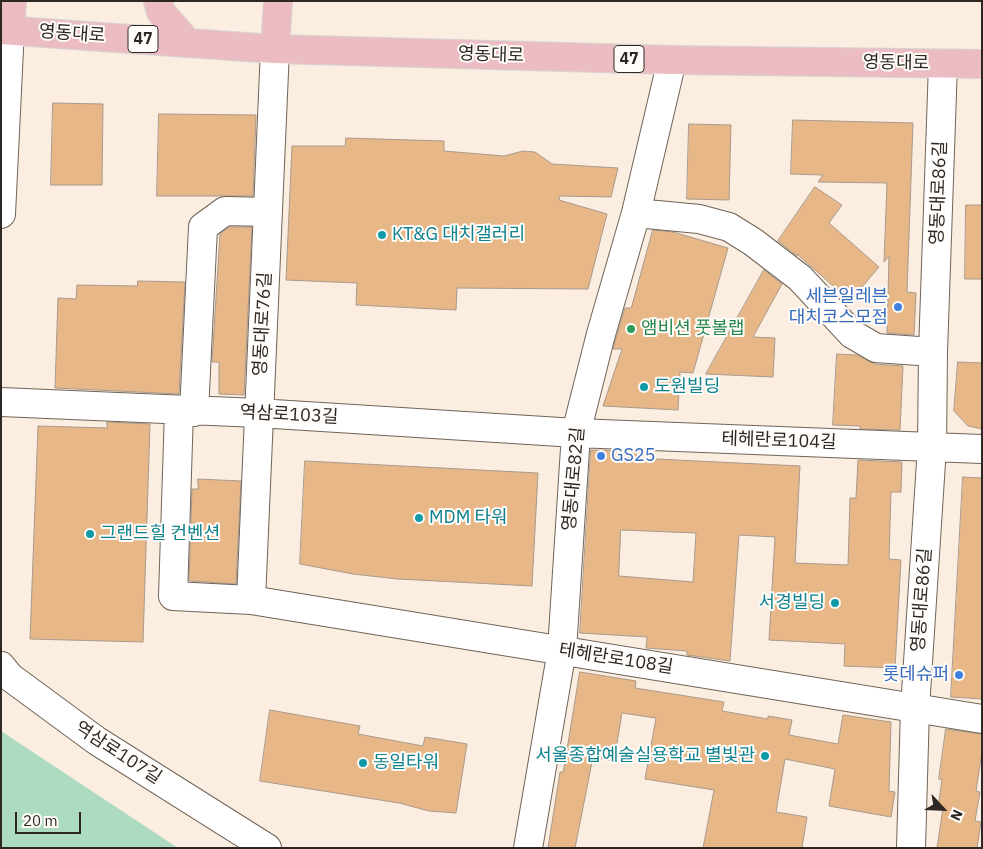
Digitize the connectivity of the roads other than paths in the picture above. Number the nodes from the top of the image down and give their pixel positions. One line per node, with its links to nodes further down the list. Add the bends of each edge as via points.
1 (12, 1): 4 (main road)
2 (158, 1): 5 (main road, via 161,12)
3 (278, 1): 6 (main road)
4 (6, 30): 5 (main road, 영동대로 / 47); 12 (street)
5 (187, 42): 6 (main road, 영동대로 / 47)
6 (275, 49): 7 (main road, 영동대로 / 47); 10 (street, 영동대로76길)
7 (672, 60): 8 (main road, 영동대로 / 47); 11 (street, 영동대로82길)
8 (943, 64): 9 (main road, 영동대로 / 47); 13 (street, 영동대로86길)
9 (982, 64)
10 (268, 212): 15 (street, via 225,210 204,227); 16 (street, 영동대로76길)
11 (636, 213): 13 (street, via 699,219 728,227 800,278 852,334 876,348); 17 (street, 영동대로82길)
12 (1, 214)
13 (933, 352): 18 (street, 영동대로86길)
14 (1, 402): 15 (street, 역삼로103길)
15 (187, 411): 16 (street, 역삼로103길); 20 (street, 테헤란로108길, via 173,596)
16 (258, 413): 17 (street, 역삼로103길); 20 (street, 영동대로76길)
17 (576, 433): 18 (street, 테헤란로104길); 21 (street, 영동대로82길)
18 (932, 447): 19 (street, 테헤란로104길); 23 (street, 영동대로86길)
19 (982, 449)
20 (251, 600): 21 (street, 테헤란로108길)
21 (562, 650): 23 (street, 테헤란로108길); 26 (street, 영동대로82길)
22 (1, 666): 25 (street, 역삼로107길, via 10,677 97,741)
23 (915, 708): 24 (street, 테헤란로108길); 27 (street, 영동대로86길)
24 (982, 719)
25 (268, 848)
26 (528, 848)
27 (911, 848)

